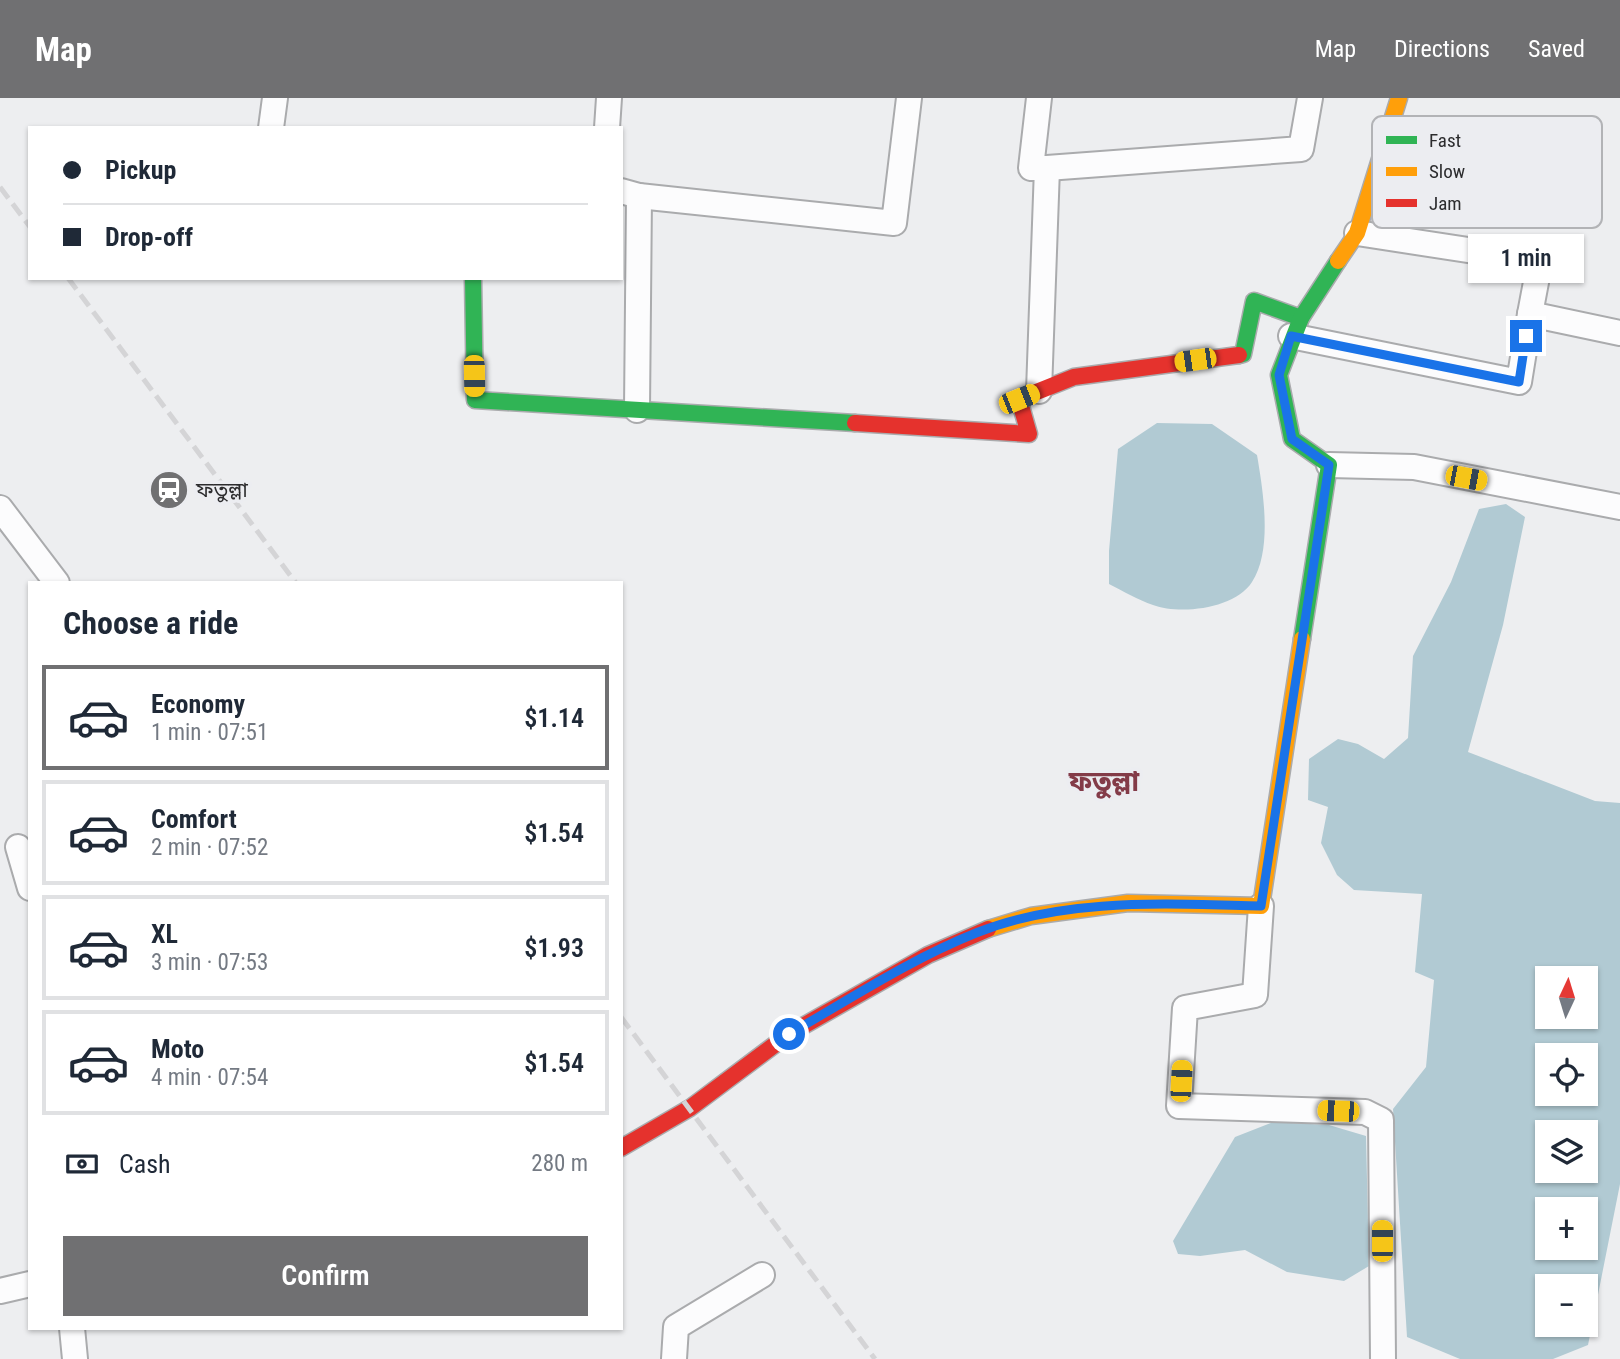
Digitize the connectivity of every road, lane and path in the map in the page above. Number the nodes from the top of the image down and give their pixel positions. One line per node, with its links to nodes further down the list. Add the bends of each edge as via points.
1 (275, 98): 8 (street)
2 (609, 98): 9 (street)
3 (909, 98): 12 (street, via 894,223)
4 (1039, 98): 10 (street, via 1031,168)
5 (1310, 98): 10 (street, via 1301,149)
6 (1399, 98): 7 (street)
7 (1393, 116)
8 (271, 126)
9 (607, 126)
10 (1047, 168): 18 (street)
11 (1372, 185): 13 (street)
12 (630, 194): 19 (street)
13 (1357, 233): 15 (street, via 1540,261); 16 (street)
14 (473, 280): 19 (street, via 475,400)
15 (1530, 314): 16 (street, via 1519,382); 17 (street)
16 (1296, 327): 18 (street, via 1254,301 1243,354 1074,377); 20 (street, via 1279,375 1292,439)
17 (1620, 333)
18 (1039, 391): 19 (street, via 1019,399 1029,434)
19 (637, 410)
20 (1329, 465): 22 (street, via 1414,467); 26 (street)
21 (1, 507): 23 (street)
22 (1620, 507)
23 (56, 581)
24 (16, 847): 25 (street)
25 (28, 882)
26 (1261, 906): 27 (street, via 1128,903 1031,916 978,932 928,954 789,1034 690,1108); 34 (street, via 1255,995 1185,1008 1179,1106 1365,1112 1381,1120)
27 (623, 1147)
28 (762, 1275): 33 (street, via 676,1326)
29 (28, 1284): 30 (street)
30 (1, 1286)
31 (72, 1330): 32 (street)
32 (75, 1359)
33 (674, 1359)
34 (1384, 1359)

